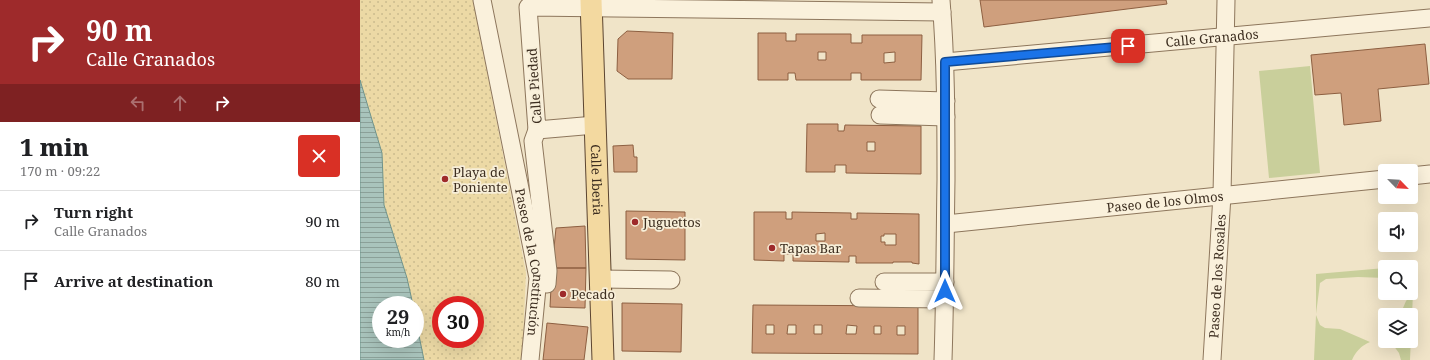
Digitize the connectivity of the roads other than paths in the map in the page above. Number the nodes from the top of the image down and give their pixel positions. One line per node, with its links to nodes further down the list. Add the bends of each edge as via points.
1 (482, 0): 23 (street, Paseo de la Constitución, via 538,278)
2 (1226, 0): 6 (street, Paseo de los Rosales)
3 (592, 4): 4 (street); 10 (main road, Calle Iberia); 11 (street, Calle Piedad, via 528,7)
4 (941, 6): 7 (street)
5 (1430, 18): 6 (street, Calle Granados)
6 (1224, 37): 7 (street, Calle Granados); 15 (street, Paseo de los Rosales)
7 (945, 62): 9 (street)
8 (880, 107): 9 (street)
9 (946, 109): 16 (street)
10 (595, 125): 11 (street, Calle Piedad); 17 (main road, Calle Iberia)
11 (537, 130): 24 (street, via 533,141 548,271)
12 (1430, 174): 13 (street)
13 (1418, 175)
14 (1378, 180): 15 (street, Paseo de los Olmos)
15 (1222, 195): 16 (street, Paseo de los Olmos); 27 (street, Paseo de los Rosales)
16 (946, 224): 20 (street)
17 (601, 278): 18 (street); 25 (main road, Calle Iberia)
18 (671, 280)
19 (884, 282): 20 (street)
20 (946, 282): 22 (street)
21 (859, 298): 22 (street)
22 (945, 299): 26 (street)
23 (530, 360)
24 (540, 360)
25 (603, 360)
26 (943, 360)
27 (1212, 360)

